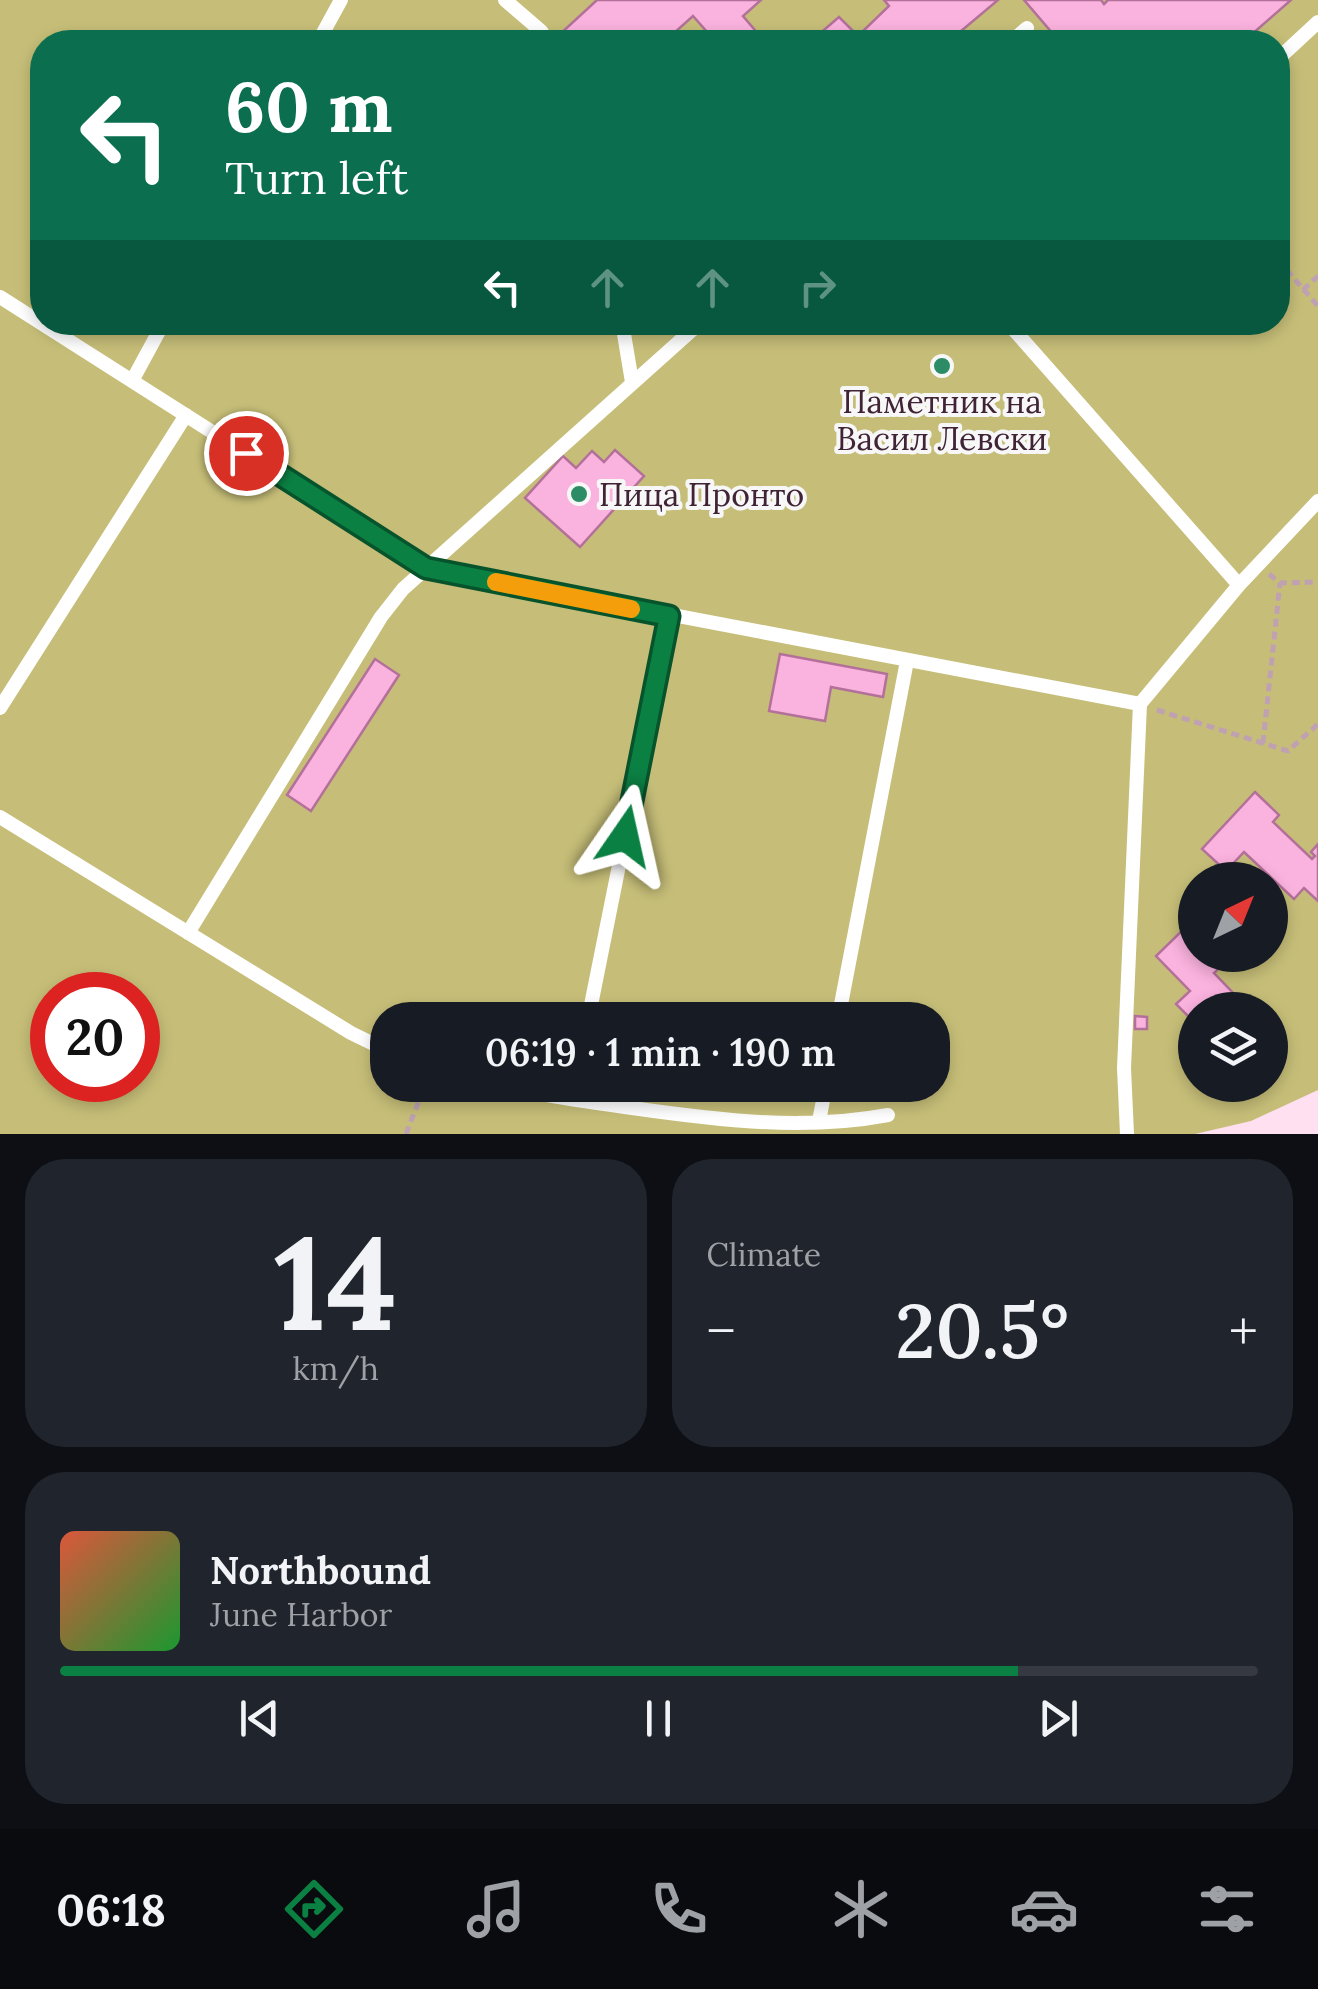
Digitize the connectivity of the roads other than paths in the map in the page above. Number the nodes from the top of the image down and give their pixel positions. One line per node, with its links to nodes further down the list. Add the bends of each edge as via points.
1 (342, 0): 5 (lane)
2 (505, 0): 6 (lane)
3 (1318, 22): 8 (lane)
4 (1027, 28): 7 (lane)
5 (325, 30)
6 (540, 30)
7 (1025, 30)
8 (1290, 48)
9 (0, 297): 10 (lane)
10 (30, 316)
11 (60, 335): 16 (lane)
12 (157, 335): 16 (lane)
13 (624, 335): 17 (lane)
14 (686, 335): 17 (lane)
15 (1019, 335): 21 (lane)
16 (132, 381): 18 (lane)
17 (632, 382): 20 (lane)
18 (186, 415): 20 (lane); 25 (lane)
19 (1318, 501): 21 (lane)
20 (426, 568): 22 (lane); 27 (lane, via 381,617)
21 (1240, 584): 24 (lane)
22 (669, 616): 23 (lane); 28 (lane)
23 (907, 660): 24 (lane); 29 (lane)
24 (1140, 704): 35 (lane)
25 (0, 708)
26 (0, 816): 27 (lane)
27 (188, 933): 30 (lane)
28 (592, 1002)
29 (841, 1002)
30 (370, 1042)
31 (624, 1102): 34 (lane, via 704,1118)
32 (822, 1102): 34 (lane)
33 (888, 1114): 34 (lane)
34 (818, 1122)
35 (1127, 1134)

